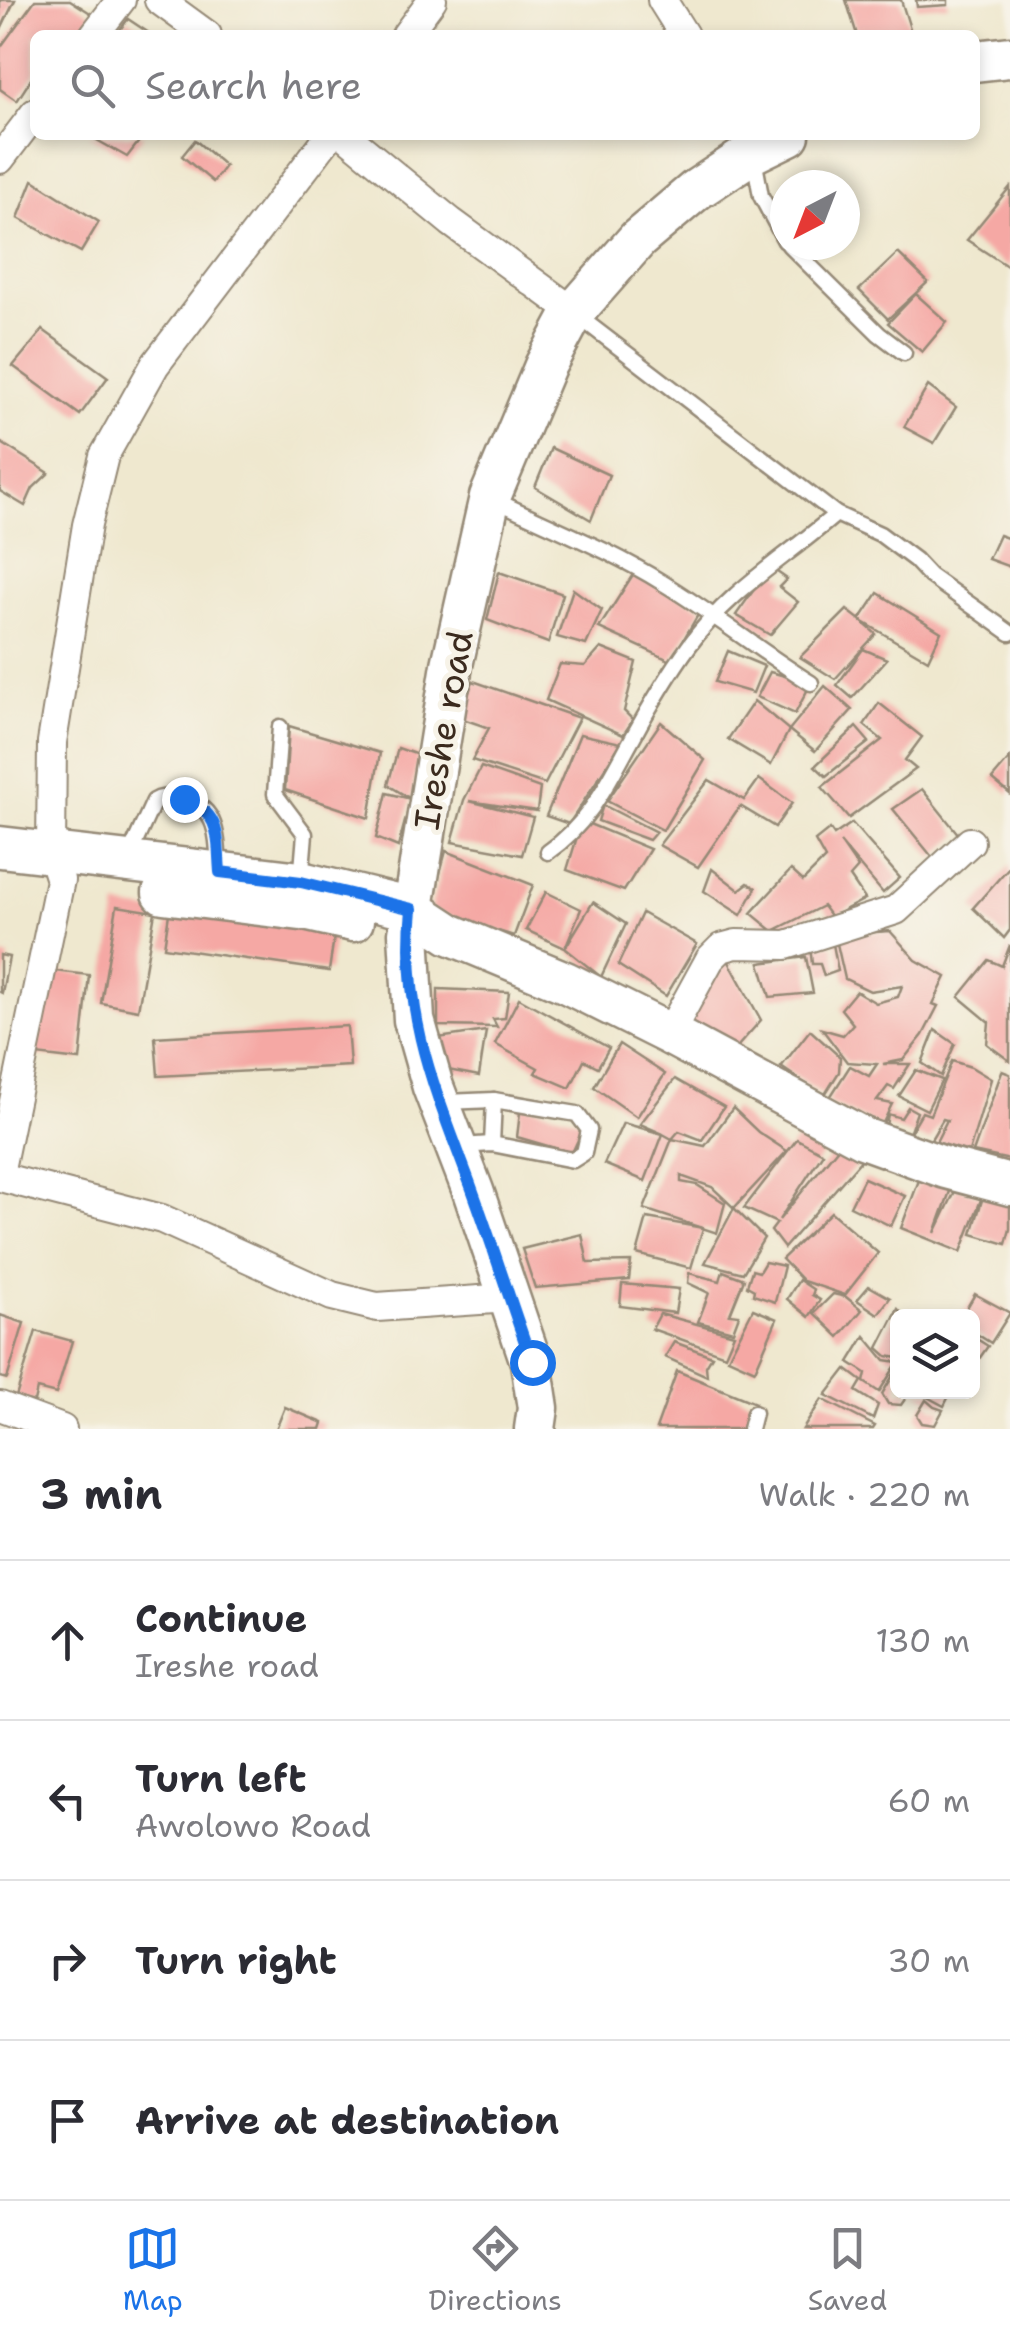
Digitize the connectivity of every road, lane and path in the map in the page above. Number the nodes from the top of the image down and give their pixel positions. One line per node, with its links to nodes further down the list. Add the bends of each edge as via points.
1 (120, 0): 5 (street)
2 (158, 0): 6 (street)
3 (432, 0): 7 (street)
4 (662, 0): 8 (street)
5 (98, 30)
6 (200, 30)
7 (410, 30)
8 (681, 30)
9 (1010, 57): 10 (main road)
10 (980, 61)
11 (30, 120): 15 (street)
12 (326, 140): 30 (street, via 155,365 104,456 52,742)
13 (351, 140): 18 (street)
14 (747, 144): 16 (lane); 18 (main road, Ireshe road, via 638,239)
15 (0, 159)
16 (770, 212)
17 (804, 260): 19 (lane)
18 (574, 312): 20 (main road, Ireshe road); 21 (lane)
19 (904, 353)
20 (490, 497): 22 (lane, via 621,558); 34 (main road, Ireshe road, via 452,665)
21 (836, 514): 22 (lane); 23 (lane, via 880,534)
22 (715, 616): 24 (lane); 28 (lane, via 690,643 595,807)
23 (1010, 633)
24 (811, 682)
25 (280, 727): 33 (lane, via 274,794 305,834)
26 (970, 842): 35 (street, via 896,910 786,945 721,948)
27 (0, 846): 30 (main road)
28 (548, 852)
29 (127, 861): 30 (main road); 31 (main road); 31 (lane, via 154,801 184,799 210,814)
30 (56, 866): 32 (main road); 34 (main road, via 309,911); 39 (street)
31 (220, 872): 33 (main road)
32 (0, 873)
33 (301, 882): 34 (main road)
34 (411, 921): 35 (main road, via 565,982); 37 (main road, Ireshe road, via 414,1020)
35 (668, 1034): 40 (main road, via 862,1138)
36 (494, 1100): 37 (lane); 38 (lane); 38 (lane, via 576,1114 589,1130 584,1153 574,1160)
37 (438, 1102): 38 (main road, Ireshe road)
38 (474, 1145): 41 (main road, Ireshe road)
39 (0, 1173): 41 (street, via 162,1220 332,1296 377,1307)
40 (1010, 1185)
41 (509, 1298): 45 (main road, Ireshe road, via 532,1362)
42 (0, 1406): 44 (street)
43 (754, 1412): 46 (lane)
44 (62, 1429)
45 (535, 1429)
46 (750, 1429)

